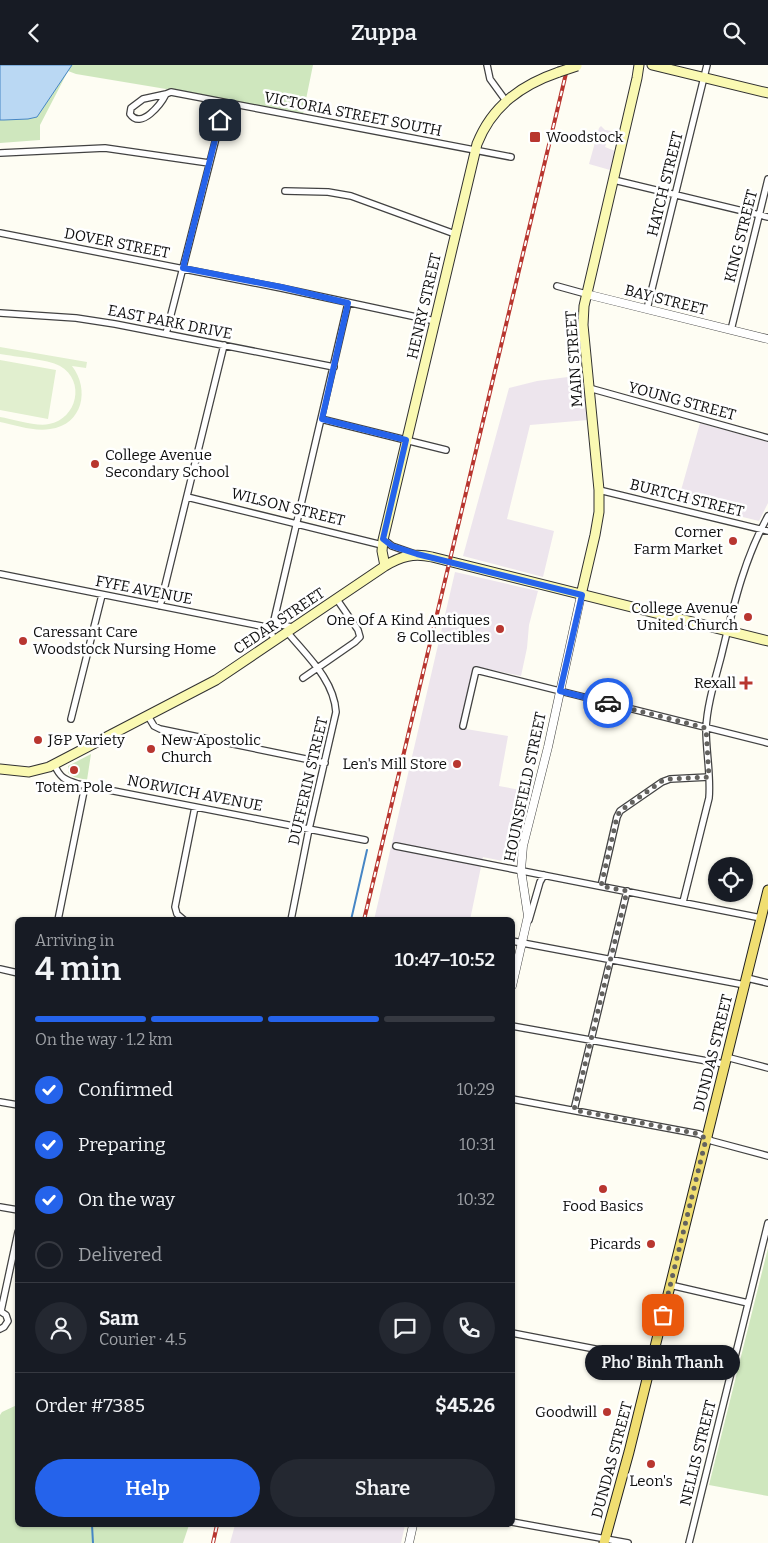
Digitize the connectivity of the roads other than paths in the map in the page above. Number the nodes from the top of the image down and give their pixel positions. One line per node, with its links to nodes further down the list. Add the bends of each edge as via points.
1 (487, 65): 9 (street, via 490,79)
2 (578, 65): 9 (main road, HENRY STREET, bridge, via 530,84)
3 (639, 65): 16 (main road, MAIN STREET)
4 (652, 65): 6 (main road)
5 (707, 65): 6 (street, HATCH STREET)
6 (703, 77): 7 (main road); 18 (street, HATCH STREET)
7 (768, 93)
8 (166, 94): 8 (street, VICTORIA STREET SOUTH, via 143,99 131,108 130,114 139,120 147,117); 10 (street, VICTORIA STREET SOUTH)
9 (506, 101): 11 (main road, HENRY STREET, via 486,126)
10 (225, 103): 11 (street, VICTORIA STREET SOUTH); 14 (street)
11 (476, 151): 13 (street, VICTORIA STREET SOUTH); 22 (main road, HENRY STREET)
12 (0, 153): 14 (street, via 108,148)
13 (511, 157)
14 (209, 163): 23 (street)
15 (768, 179): 19 (street, KING STREET)
16 (614, 180): 18 (street); 25 (main road, MAIN STREET)
17 (285, 191): 22 (street, via 351,195)
18 (675, 194): 19 (street); 27 (street, HATCH STREET)
19 (759, 215): 20 (street); 30 (street, KING STREET)
20 (768, 217)
21 (0, 233): 23 (street, DOVER STREET)
22 (455, 234): 29 (main road, HENRY STREET)
23 (183, 268): 26 (street, DOVER STREET); 31 (street)
24 (557, 286): 25 (street, BAY STREET)
25 (586, 294): 27 (street, BAY STREET); 35 (main road, MAIN STREET, via 583,325)
26 (348, 303): 29 (street, DOVER STREET); 34 (street)
27 (647, 309): 30 (street, BAY STREET)
28 (0, 313): 31 (street, EAST PARK DRIVE, via 99,321)
29 (435, 321): 38 (main road, HENRY STREET)
30 (730, 329): 32 (street, BAY STREET)
31 (166, 333): 33 (street, EAST PARK DRIVE)
32 (768, 339)
33 (224, 345): 34 (street, EAST PARK DRIVE); 41 (street)
34 (334, 367): 36 (street)
35 (589, 388): 37 (street, YOUNG STREET); 40 (main road, MAIN STREET)
36 (322, 419): 38 (street); 43 (street)
37 (768, 438)
38 (406, 440): 39 (street); 46 (main road, HENRY STREET)
39 (446, 450)
40 (599, 490): 44 (street, BURTCH STREET); 51 (main road, MAIN STREET, via 599,512)
41 (187, 497): 43 (street, WILSON STREET); 53 (street)
42 (768, 516): 44 (street)
43 (297, 524): 46 (street, WILSON STREET); 54 (street)
44 (761, 529): 45 (street, BURTCH STREET); 56 (street, via 742,574)
45 (768, 531)
46 (382, 542): 47 (street, WILSON STREET); 48 (main road, HENRY STREET)
47 (417, 554): 48 (main road, via 401,557); 51 (main road, WILSON STREET)
48 (385, 566): 52 (main road, CEDAR STREET)
49 (0, 574): 50 (street, FYFE AVENUE)
50 (102, 595): 53 (street, FYFE AVENUE); 63 (street)
51 (582, 595): 56 (main road, WILSON STREET); 61 (street, HOUNSFIELD STREET)
52 (336, 598): 55 (main road, CEDAR STREET); 59 (street, via 360,637)
53 (160, 606): 57 (street, FYFE AVENUE, via 266,627)
54 (275, 617): 55 (street, via 282,626); 57 (street)
55 (292, 630): 57 (main road, CEDAR STREET); 59 (street, DUFFERIN STREET)
56 (727, 631): 58 (main road, WILSON STREET); 65 (street)
57 (273, 637): 62 (main road, CEDAR STREET, via 223,676)
58 (768, 641)
59 (317, 669): 60 (street); 67 (street, DUFFERIN STREET, via 332,689 336,707)
60 (303, 679)
61 (560, 691): 64 (street, via 476,670); 65 (street); 76 (street, HOUNSFIELD STREET, via 523,846)
62 (148, 716): 67 (street, via 160,729); 68 (main road, CEDAR STREET)
63 (71, 719)
64 (463, 726)
65 (706, 728): 66 (street); 70 (street)
66 (768, 743)
67 (325, 763): 73 (street, DUFFERIN STREET)
68 (54, 765): 69 (main road, via 29,772); 71 (street, NORWICH AVENUE, via 64,779)
69 (0, 769)
70 (709, 777): 78 (street, via 662,781 620,811); 81 (street, via 707,805)
71 (85, 786): 72 (street, NORWICH AVENUE); 82 (street)
72 (195, 807): 73 (street, NORWICH AVENUE); 83 (street, via 175,907)
73 (309, 829): 74 (street, NORWICH AVENUE); 84 (street, DUFFERIN STREET)
74 (365, 840)
75 (396, 845): 76 (street)
76 (521, 870): 77 (street); 86 (street, HOUNSFIELD STREET, via 528,905)
77 (544, 875): 78 (street); 86 (street)
78 (601, 886): 80 (street)
79 (768, 890): 85 (main road, DUNDAS STREET)
80 (627, 891): 81 (street); 89 (street)
81 (683, 902): 85 (street)
82 (59, 917)
83 (180, 917)
84 (292, 917)
85 (761, 919): 93 (main road, DUNDAS STREET)
86 (527, 927): 88 (street, HOUNSFIELD STREET)
87 (515, 942): 88 (street)
88 (523, 943): 89 (street); 92 (street, HOUNSFIELD STREET)
89 (611, 960): 93 (street); 96 (street)
90 (0, 969): 91 (street)
91 (15, 972)
92 (515, 974)
93 (746, 982): 94 (street); 97 (main road, DUNDAS STREET)
94 (768, 983)
95 (515, 1027): 96 (street)
96 (590, 1040): 97 (street); 102 (street)
97 (725, 1061): 98 (street); 103 (main road, DUNDAS STREET)
98 (768, 1068)
99 (515, 1100): 102 (street)
100 (0, 1102): 101 (street)
101 (15, 1104)
102 (574, 1110): 103 (street, via 699,1134)
103 (706, 1139): 104 (street); 109 (main road, DUNDAS STREET)
104 (768, 1156)
105 (0, 1207): 106 (street)
106 (15, 1210)
107 (768, 1223): 110 (street, NELLIS STREET)
108 (15, 1244): 111 (street)
109 (670, 1285): 110 (street); 114 (main road, DUNDAS STREET)
110 (748, 1303): 120 (street, NELLIS STREET)
111 (0, 1311): 112 (street, via 8,1321)
112 (0, 1329)
113 (515, 1334): 114 (street)
114 (652, 1360): 117 (main road, DUNDAS STREET)
115 (515, 1523): 117 (street)
116 (413, 1527): 118 (street)
117 (605, 1541): 119 (street)
118 (409, 1543)
119 (628, 1543)
120 (689, 1543)

